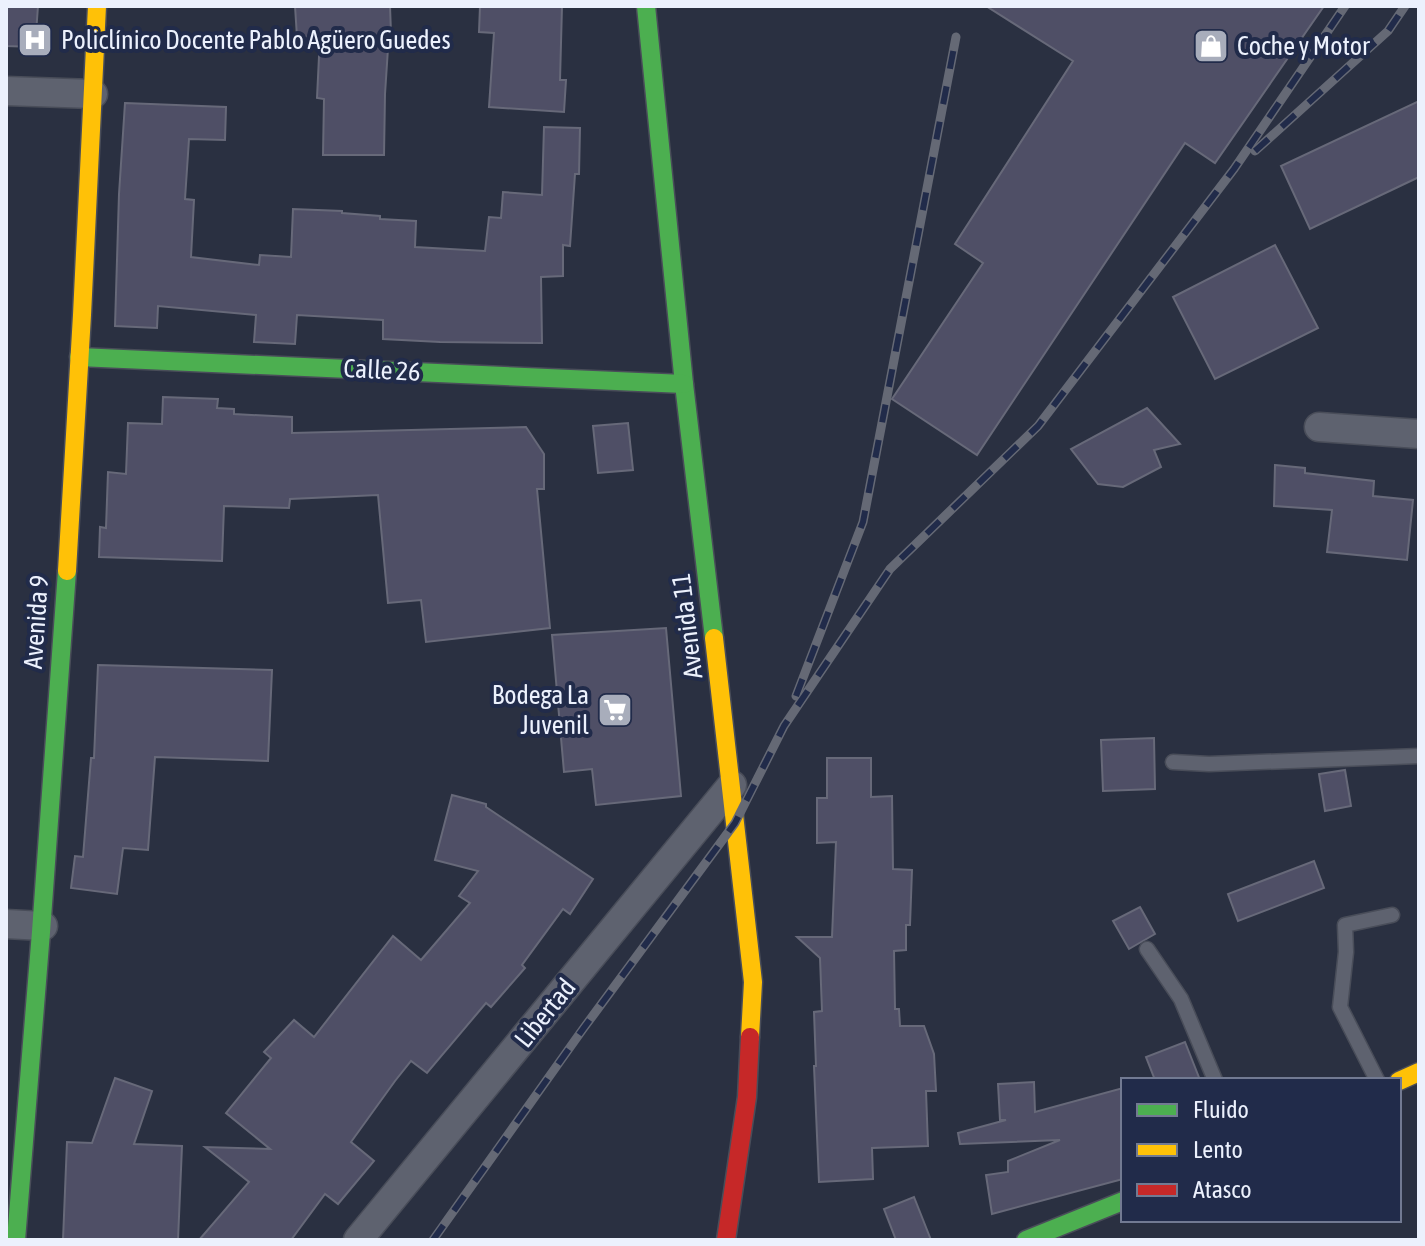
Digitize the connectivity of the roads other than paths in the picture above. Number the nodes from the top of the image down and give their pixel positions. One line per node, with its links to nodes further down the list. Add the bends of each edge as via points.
1 (97, 6): 4 (main road, Avenida 9)
2 (646, 6): 6 (main road, Avenida 11)
3 (6, 91): 4 (street)
4 (93, 94): 5 (main road, Avenida 9)
5 (79, 357): 6 (main road, Calle 26); 14 (main road, Avenida 9)
6 (684, 384): 11 (main road, Avenida 11)
7 (1319, 427): 8 (street)
8 (1419, 434)
9 (1419, 756): 10 (lane)
10 (1173, 762)
11 (732, 785): 20 (street, Libertad); 21 (main road, Avenida 11, via 753,982 747,1097)
12 (1392, 915): 17 (lane, via 1345,925 1340,1007)
13 (6, 924): 14 (street)
14 (43, 926): 19 (main road, Avenida 9)
15 (1147, 949): 16 (lane, via 1181,999)
16 (1214, 1078)
17 (1376, 1078)
18 (1121, 1202): 22 (main road)
19 (16, 1240)
20 (358, 1240)
21 (726, 1240)
22 (1026, 1240)

